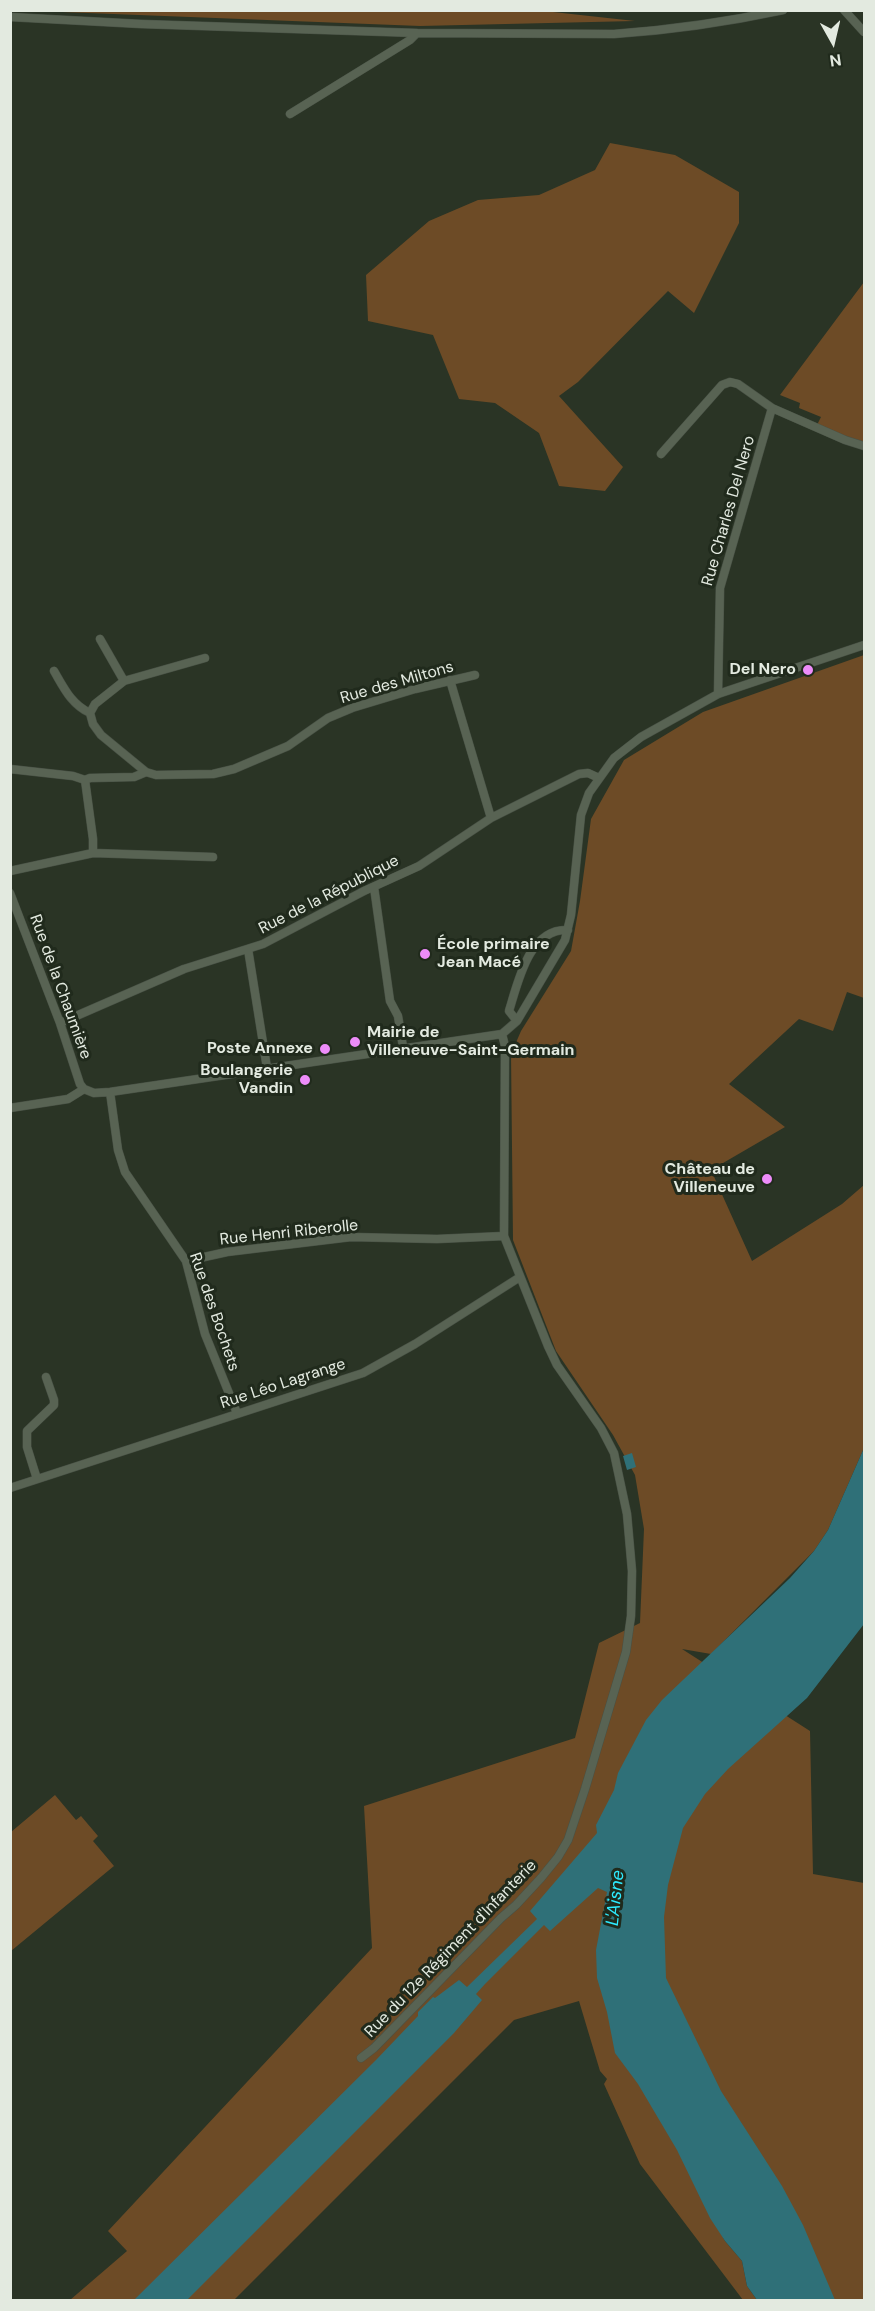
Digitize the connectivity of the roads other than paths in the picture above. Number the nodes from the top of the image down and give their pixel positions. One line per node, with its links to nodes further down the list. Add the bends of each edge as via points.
1 (783, 10): 5 (street, via 646,32)
2 (844, 10): 4 (street)
3 (10, 17): 5 (street)
4 (864, 32)
5 (417, 33): 6 (street)
6 (290, 114)
7 (772, 408): 8 (street); 9 (street, via 738,384 726,383); 17 (street, Rue Charles Del Nero, via 720,588)
8 (864, 446)
9 (661, 454)
10 (100, 639): 16 (street)
11 (864, 645): 17 (street)
12 (205, 658): 16 (street)
13 (54, 671): 18 (street, via 71,699)
14 (475, 675): 15 (street, Rue des Miltons)
15 (450, 680): 20 (street, Rue des Miltons, via 352,708 328,718 288,746 234,769 213,774); 23 (street)
16 (124, 681): 18 (street, via 95,704)
17 (718, 694): 21 (street, via 641,737 614,758)
18 (90, 713): 20 (street, via 101,735)
19 (10, 769): 22 (street, Rue des Miltons)
20 (146, 772): 22 (street, Rue des Miltons, via 134,777)
21 (598, 778): 23 (street, Rue de la République, via 583,773); 29 (street, via 581,815)
22 (85, 780): 24 (street)
23 (491, 818): 27 (street, Rue de la République, via 419,866)
24 (93, 853): 25 (street); 26 (street)
25 (213, 857)
26 (10, 871)
27 (374, 887): 30 (street, Rue de la République); 34 (street, via 390,1001 398,1016)
28 (10, 893): 32 (street, Rue de la Chaumière)
29 (568, 930): 31 (street, via 558,954); 31 (street, via 558,930 534,948 523,967 509,1011)
30 (248, 950): 32 (street, Rue de la République, via 184,969); 35 (street)
31 (515, 1019): 33 (street)
32 (60, 1023): 36 (street, Rue de la Chaumière)
33 (502, 1034): 34 (street); 39 (street, Rue du 12e Régiment d'Infanterie)
34 (403, 1047): 35 (street)
35 (267, 1068): 37 (street)
36 (84, 1089): 37 (street); 38 (street, via 68,1099)
37 (110, 1092): 40 (street, Rue des Bochets, via 125,1172)
38 (10, 1107)
39 (504, 1236): 40 (street, Rue Henri Riberolle, via 351,1237 227,1252); 41 (street, Rue du 12e Régiment d'Infanterie)
40 (186, 1261): 43 (street, Rue des Bochets, via 202,1326)
41 (520, 1277): 43 (street, Rue Léo Lagrange, via 363,1373); 46 (street, Rue du 12e Régiment d'Infanterie, via 557,1365 602,1428 614,1453 627,1514 632,1570 626,1652 585,1789 568,1840 558,1857 516,1905)
42 (46, 1377): 44 (street, via 54,1405 30,1426 26,1438)
43 (237, 1413): 44 (street, Rue Léo Lagrange)
44 (37, 1479): 45 (street, Rue Léo Lagrange)
45 (10, 1488)
46 (360, 2058)

